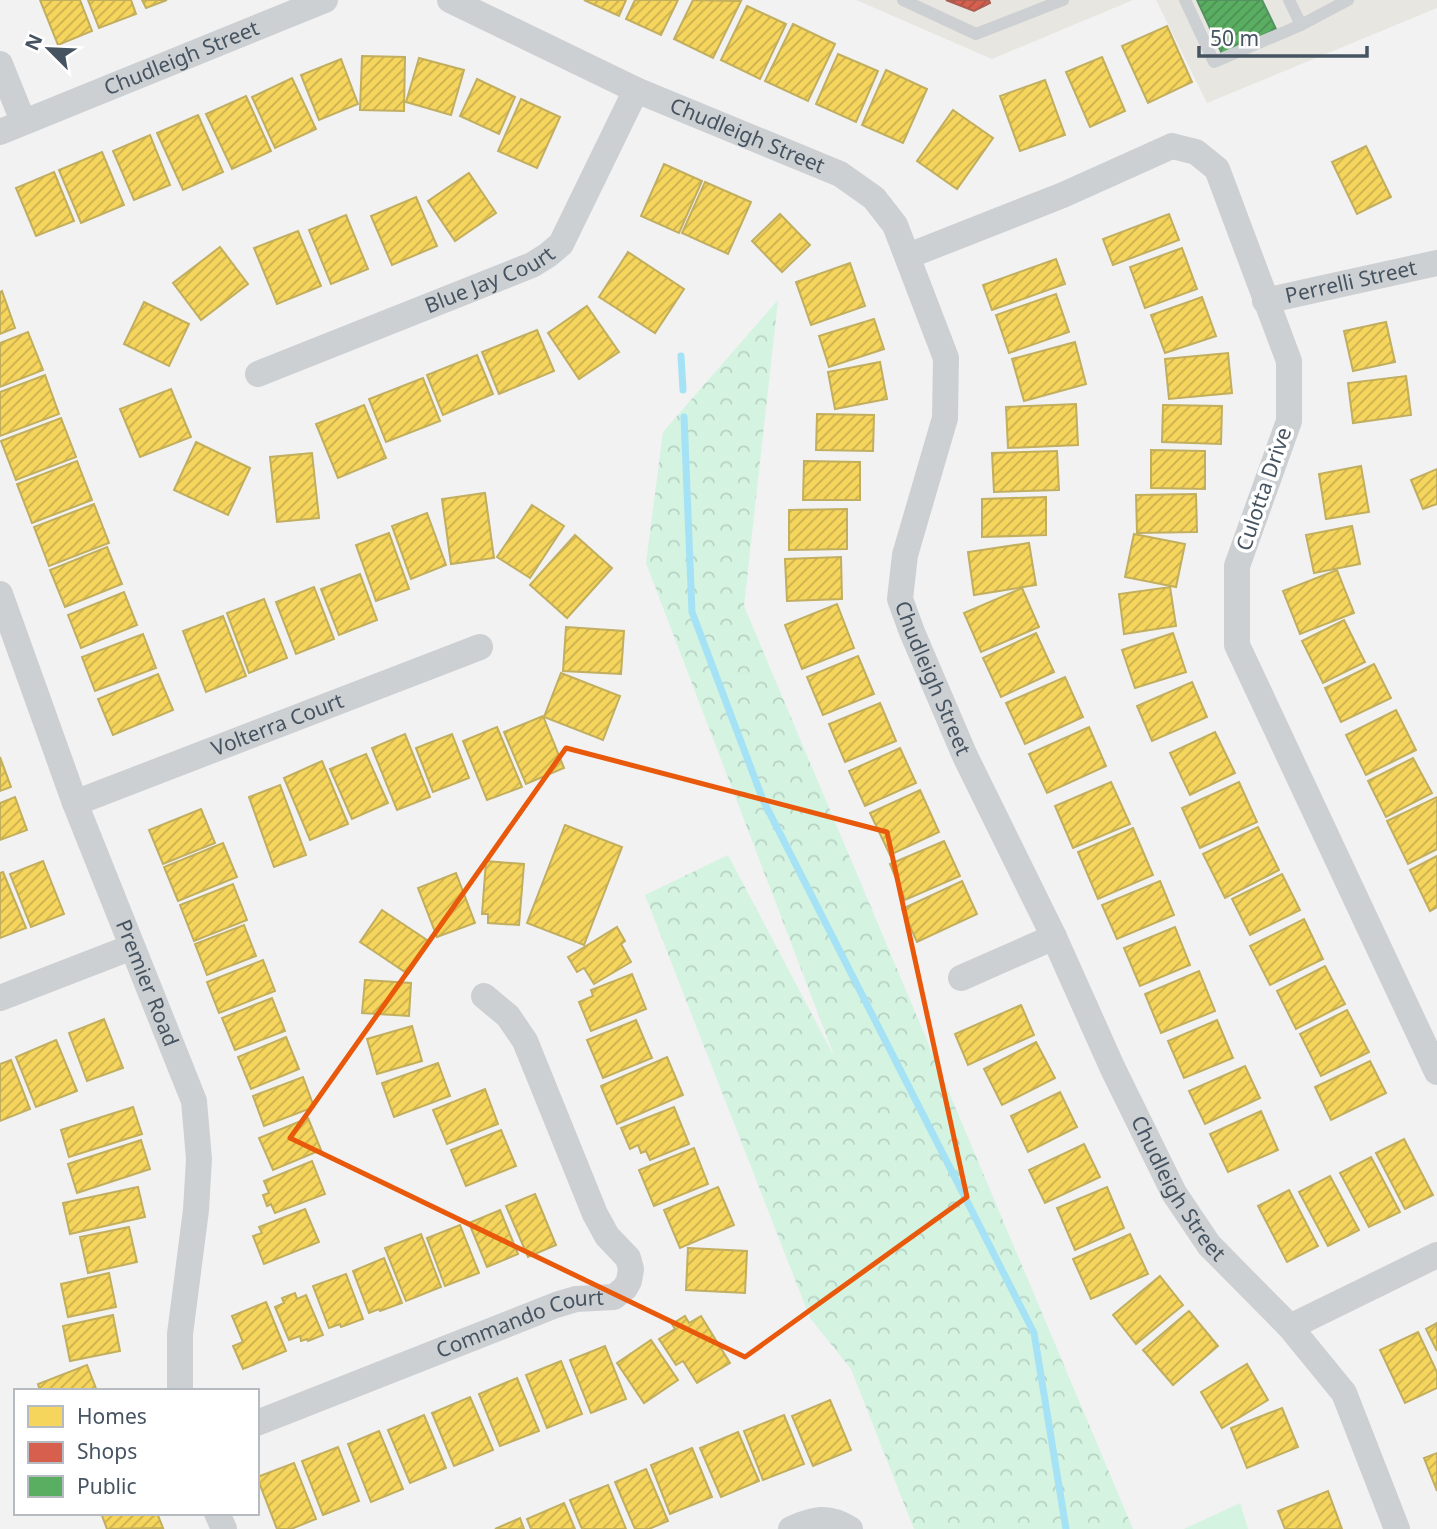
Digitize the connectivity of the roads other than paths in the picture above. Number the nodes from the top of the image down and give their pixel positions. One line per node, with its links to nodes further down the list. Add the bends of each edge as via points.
1 (325, 0): 11 (street, Chudleigh Street)
2 (450, 0): 10 (street, Chudleigh Street)
3 (904, 0): 4 (lane, via 976,34)
4 (1063, 0)
5 (1185, 0): 8 (lane, via 1214,62)
6 (1289, 0): 8 (lane)
7 (1348, 0): 8 (lane)
8 (1301, 25)
9 (0, 64): 11 (street)
10 (636, 90): 12 (street, Chudleigh Street, via 840,174 874,198 895,225); 15 (street, Blue Jay Court, via 561,244 548,256)
11 (11, 126)
12 (908, 256): 14 (street, Culotta Drive, via 1172,146 1196,152 1217,169); 19 (street, Chudleigh Street, via 946,358 945,418 905,555 900,599 965,756)
13 (1437, 263): 14 (street, Perrelli Street)
14 (1265, 301): 24 (street, Culotta Drive, via 1289,361 1289,421 1237,566 1237,645)
15 (258, 374)
16 (0, 594): 18 (street, Premier Road)
17 (480, 647): 18 (street, Volterra Court)
18 (75, 803): 20 (street, Premier Road)
19 (1054, 937): 21 (street); 26 (street, Chudleigh Street, via 1174,1193 1209,1245)
20 (132, 947): 23 (street); 27 (street, Premier Road, via 194,1101 198,1184 180,1334)
21 (961, 978)
22 (484, 996): 28 (street, Commando Court, via 508,1016 525,1041 595,1214 607,1236 628,1258 629,1281 614,1297 556,1305)
23 (0, 998)
24 (1437, 1072)
25 (1437, 1255): 26 (street)
26 (1290, 1327): 31 (street, Chudleigh Street, via 1344,1393)
27 (180, 1389)
28 (259, 1422)
29 (791, 1529): 30 (street, via 815,1518)
30 (850, 1529)
31 (1397, 1529)

